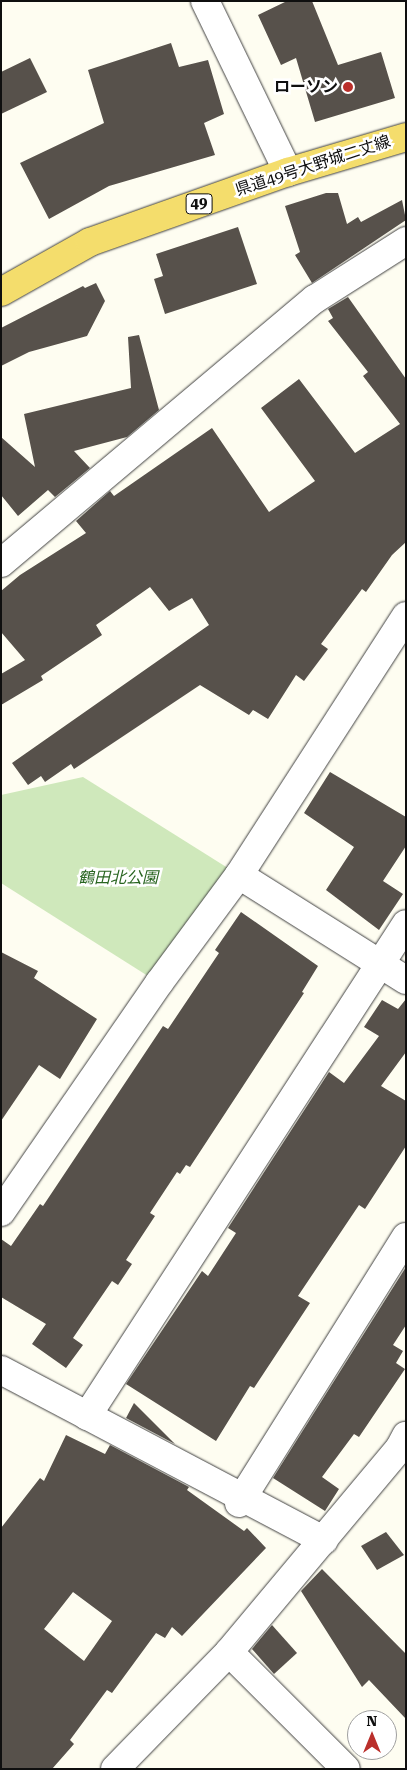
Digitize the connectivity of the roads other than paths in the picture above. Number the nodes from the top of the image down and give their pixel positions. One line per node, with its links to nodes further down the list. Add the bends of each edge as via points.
1 (205, 1): 3 (street)
2 (406, 137): 3 (main road, 県道49号大野城二丈線 / 49)
3 (288, 172): 5 (main road, 県道49号大野城二丈線 / 49, via 90,242)
4 (406, 241): 6 (street, via 316,298)
5 (1, 292)
6 (1, 563)
7 (406, 616): 8 (street)
8 (239, 875): 10 (street); 12 (street, via 159,983)
9 (406, 924): 10 (street)
10 (380, 964): 11 (street); 15 (street)
11 (406, 980)
12 (1, 1212)
13 (406, 1237): 17 (street)
14 (1, 1370): 15 (street)
15 (87, 1416): 17 (street)
16 (406, 1436): 18 (street, via 399,1449)
17 (241, 1501): 18 (street)
18 (324, 1540): 19 (street)
19 (229, 1652): 20 (street); 21 (street)
20 (115, 1769)
21 (346, 1769)

